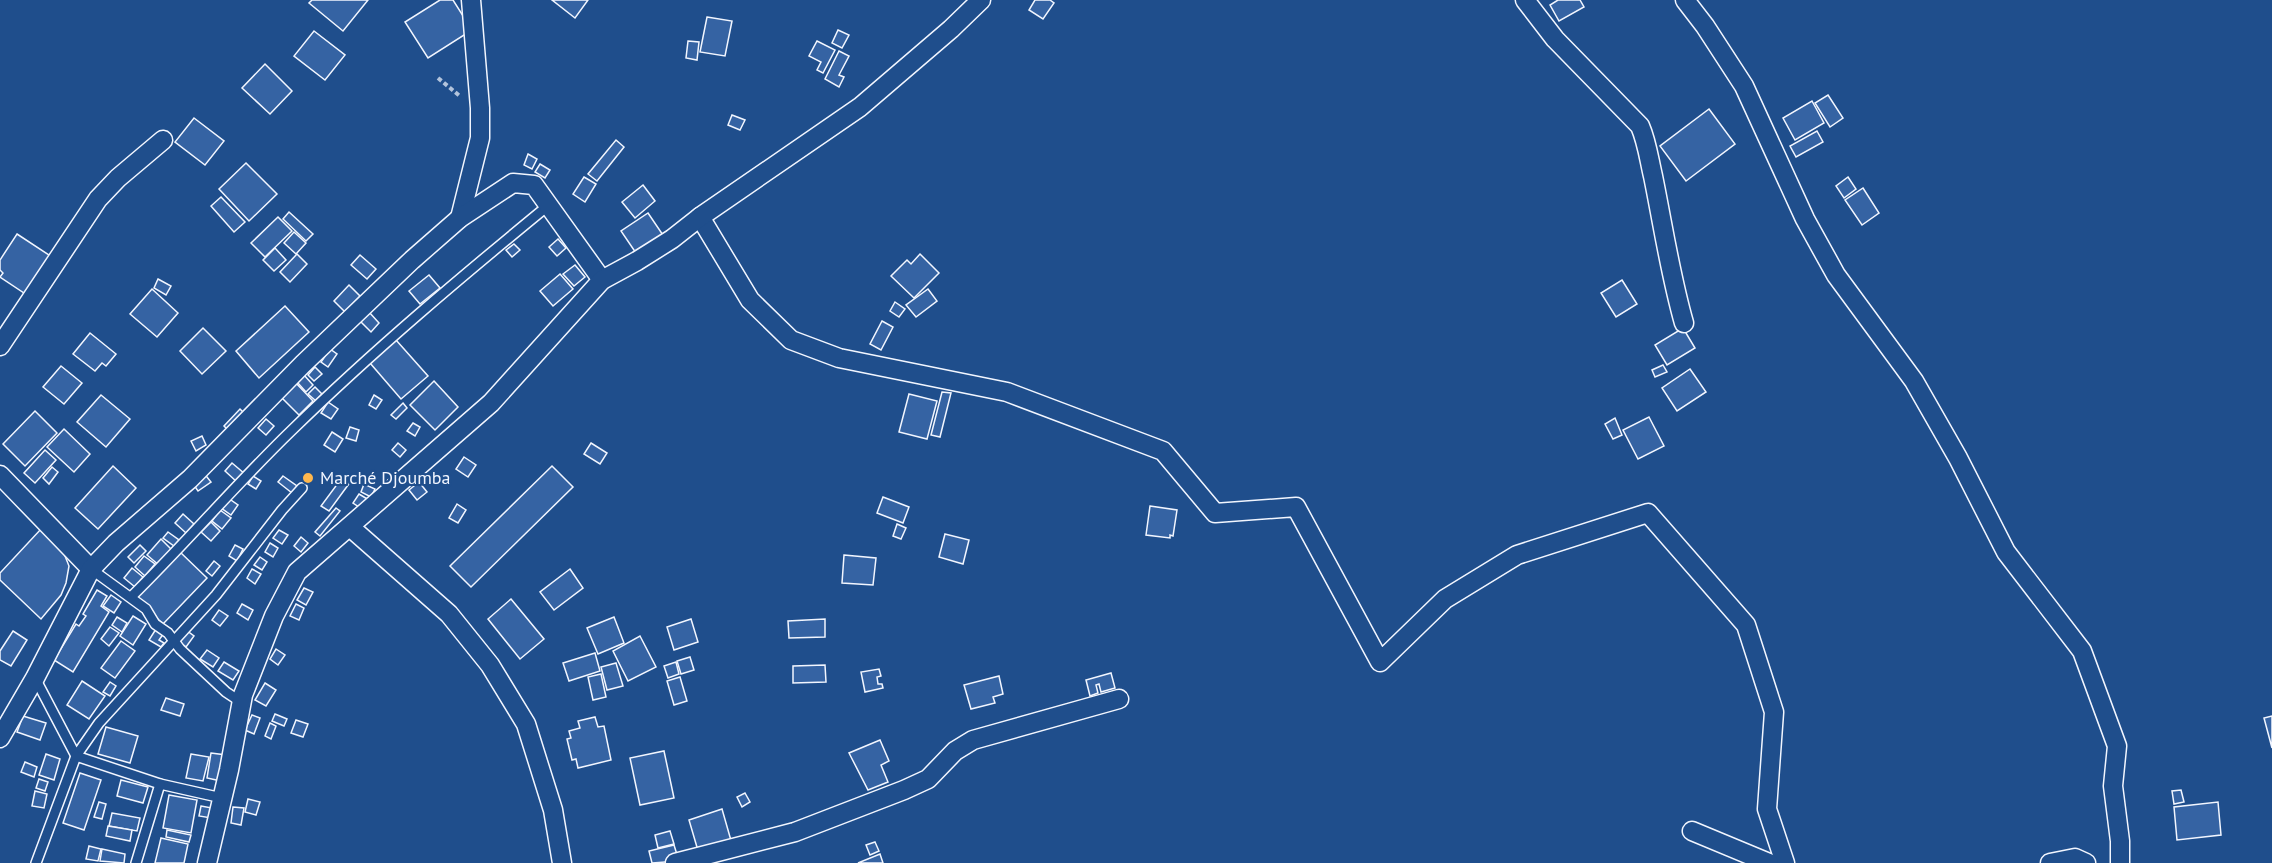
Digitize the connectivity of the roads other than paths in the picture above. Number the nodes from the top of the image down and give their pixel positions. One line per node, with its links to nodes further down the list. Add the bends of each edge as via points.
1 (471, 0): 8 (street, via 480,138)
2 (981, 0): 7 (street, via 860,107)
3 (1526, 0): 10 (street, via 1556,39 1640,126)
4 (1685, 0): 35 (street, via 1744,86 1805,219 1836,275 1914,381 2006,552 2082,651 2118,746 2113,786)
5 (163, 140): 11 (street, via 98,199)
6 (550, 204): 8 (street, via 534,185 513,183); 9 (street); 16 (lane, via 480,260 328,395)
7 (700, 217): 9 (street); 32 (street, via 750,300 791,340 839,358 1007,392 1163,451 1215,513 1296,507 1380,662 1445,599 1517,555 1648,513 1746,625 1774,712 1767,809)
8 (460, 218): 15 (street, via 320,348 190,479)
9 (602, 280): 14 (street, via 491,402)
10 (1684, 323)
11 (0, 346)
12 (0, 475): 15 (street)
13 (302, 488): 17 (lane)
14 (350, 527): 20 (street, via 297,572 274,616); 29 (street, via 449,614 490,665 526,724 553,810)
15 (91, 569): 16 (lane); 18 (street)
16 (131, 597): 17 (lane)
17 (173, 642): 20 (lane); 22 (lane, via 99,723)
18 (35, 678): 21 (street); 22 (lane)
19 (1119, 699): 30 (street, via 973,740 927,779 795,832)
20 (241, 702): 24 (street)
21 (0, 738)
22 (76, 756): 23 (lane); 26 (lane)
23 (160, 784): 24 (lane); 27 (lane)
24 (222, 798): 28 (street)
25 (1692, 831): 31 (street)
26 (36, 863)
27 (136, 863)
28 (207, 863)
29 (562, 863)
30 (675, 863)
31 (1769, 863)
32 (1785, 863)
33 (2050, 863): 34 (street, via 2075,858)
34 (2086, 863)
35 (2120, 863)

